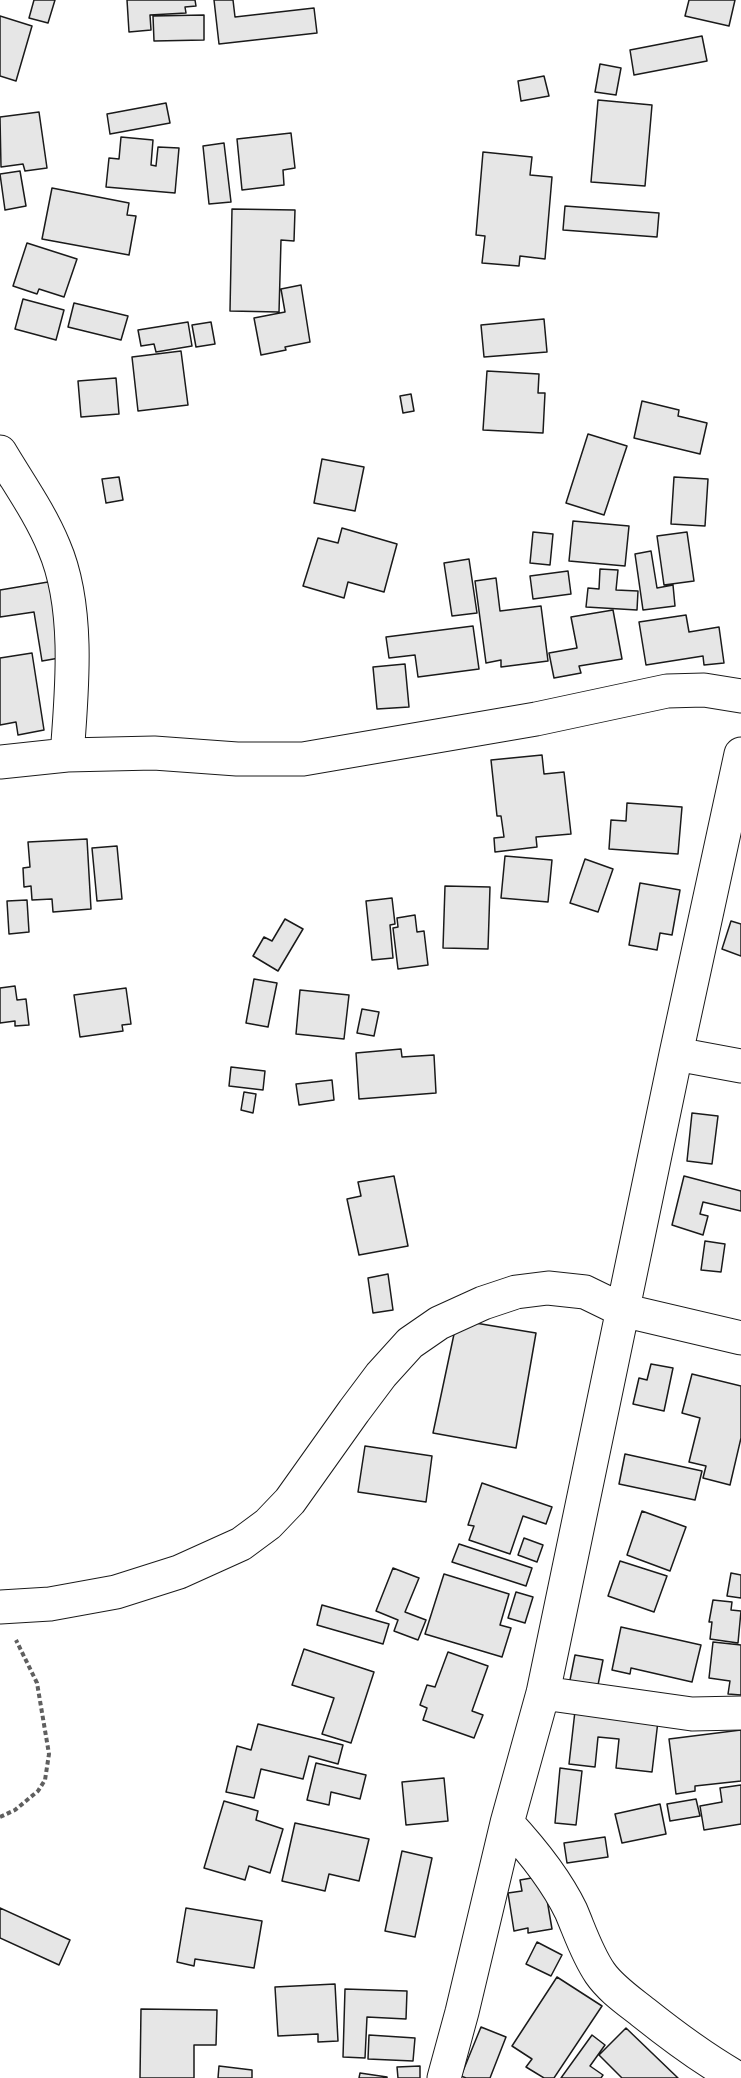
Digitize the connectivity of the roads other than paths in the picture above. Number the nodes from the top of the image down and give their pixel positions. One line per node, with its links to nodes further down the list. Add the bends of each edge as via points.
1 (0, 452): 4 (street, via 55,549 69,601 73,683)
2 (741, 696): 4 (street, via 704,690 667,691 536,719 303,759 154,753)
3 (741, 754): 6 (street)
4 (67, 755): 5 (street)
5 (0, 762)
6 (676, 1054): 7 (street); 8 (street)
7 (741, 1066)
8 (622, 1310): 9 (street); 10 (street, via 585,1292 548,1288 494,1299 439,1323 410,1343 354,1411 290,1501 241,1544 180,1572 116,1592 50,1604); 11 (street)
9 (741, 1338)
10 (6, 1619)
11 (543, 1693): 12 (street, via 692,1714); 13 (street)
12 (741, 1713)
13 (507, 1823): 14 (street, via 549,1873 601,1974); 15 (street)
14 (708, 2068): 16 (street)
15 (444, 2078)
16 (737, 2078)

